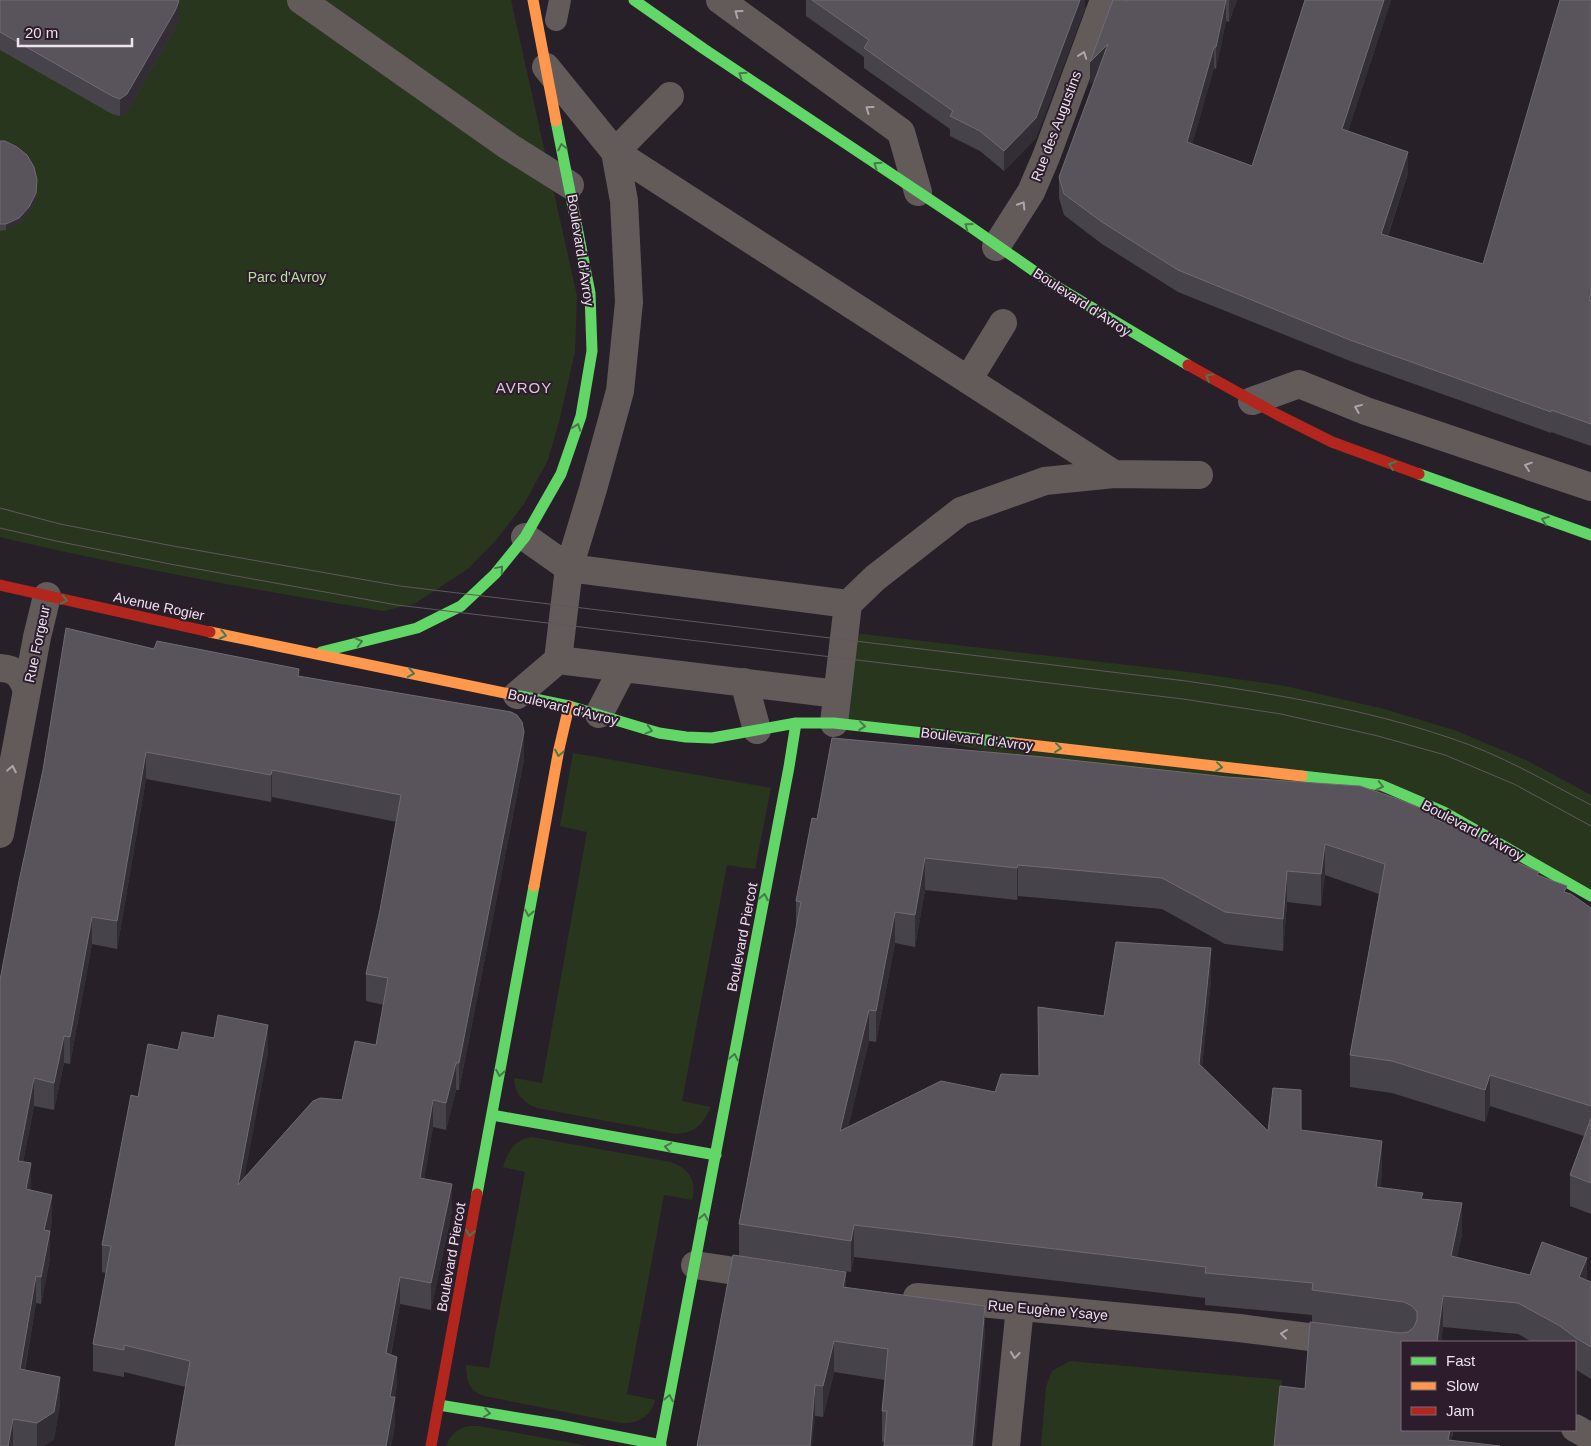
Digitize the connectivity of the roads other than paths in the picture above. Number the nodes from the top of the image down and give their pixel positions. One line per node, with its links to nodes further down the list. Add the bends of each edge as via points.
1 (301, 0): 9 (street, via 508,146)
2 (533, 0): 6 (street, Boulevard d'Avroy)
3 (634, 0): 10 (street, Boulevard d'Avroy, one-way to 3)
4 (720, 0): 10 (street, one-way to 4, via 900,132)
5 (1104, 0): 11 (street, Rue des Augustins, one-way to 5, via 1031,192)
6 (546, 67): 8 (street); 9 (street, Boulevard d'Avroy, one-way to 6)
7 (670, 96): 8 (street)
8 (615, 152): 13 (street); 20 (street, via 624,202 629,302 620,391)
9 (570, 185): 19 (street, Boulevard d'Avroy, one-way to 9, via 561,474 581,416 592,351 590,293)
10 (918, 192): 11 (street, Boulevard d'Avroy, one-way to 10)
11 (996, 247): 14 (street, Boulevard d'Avroy, one-way to 11, via 1124,330)
12 (1003, 323): 13 (street)
13 (968, 380): 15 (street)
14 (1252, 401): 17 (street, one-way to 14, via 1366,411 1299,384); 18 (street, Boulevard d'Avroy, one-way to 14, via 1350,450 1316,436)
15 (1114, 474): 16 (street); 23 (street, via 1045,481 961,511 875,578)
16 (1198, 475)
17 (1591, 488)
18 (1591, 535)
19 (525, 538): 20 (street); 24 (street, Boulevard d'Avroy, one-way to 19, via 418,628 462,606)
20 (570, 568): 23 (street); 25 (street)
21 (0, 585): 22 (street, Avenue Rogier)
22 (47, 596): 24 (street, Avenue Rogier, one-way to 24); 29 (street, Rue Forgeur)
23 (848, 604): 30 (street)
24 (312, 654): 31 (street, Boulevard d'Avroy, one-way to 31)
25 (558, 660): 27 (street); 31 (street)
26 (0, 668): 29 (street, Rue Forgeur, via 12,670 23,679)
27 (622, 668): 28 (street); 33 (street)
28 (744, 682): 30 (street); 36 (street)
29 (27, 691): 37 (street, Rue Forgeur, one-way to 29)
30 (837, 694): 35 (street)
31 (517, 695): 32 (street, Boulevard d'Avroy)
32 (569, 706): 33 (street, Boulevard d'Avroy); 39 (street, Boulevard Piercot, one-way to 39)
33 (599, 714): 36 (street, Boulevard d'Avroy, one-way to 36, via 659,733 686,737 712,738)
34 (796, 723): 35 (street, Boulevard d'Avroy); 36 (street, Boulevard d'Avroy); 40 (street, Boulevard Piercot, one-way to 34)
35 (834, 723): 38 (street, Boulevard d'Avroy, one-way to 38, via 1381,785 1444,812)
36 (757, 730)
37 (0, 834)
38 (1591, 896)
39 (492, 1115): 40 (street, one-way to 39); 46 (street, Boulevard Piercot, one-way to 46)
40 (716, 1155): 41 (street, Boulevard Piercot, one-way to 40)
41 (695, 1265): 42 (street); 50 (street, Boulevard Piercot, one-way to 41)
42 (795, 1280)
43 (891, 1294): 44 (street, Rue Eugène Ysaye)
44 (1020, 1307): 45 (street, Rue Eugène Ysaye, one-way to 44, via 1239,1328); 52 (street, one-way to 52)
45 (1401, 1349)
46 (439, 1405): 50 (street, Boulevard Piercot, one-way to 50); 51 (street, Boulevard Piercot)
47 (1576, 1429): 49 (street)
48 (1571, 1431): 53 (street)
49 (1591, 1437)
50 (660, 1445)
51 (431, 1446)
52 (1006, 1446)
53 (1568, 1446)

